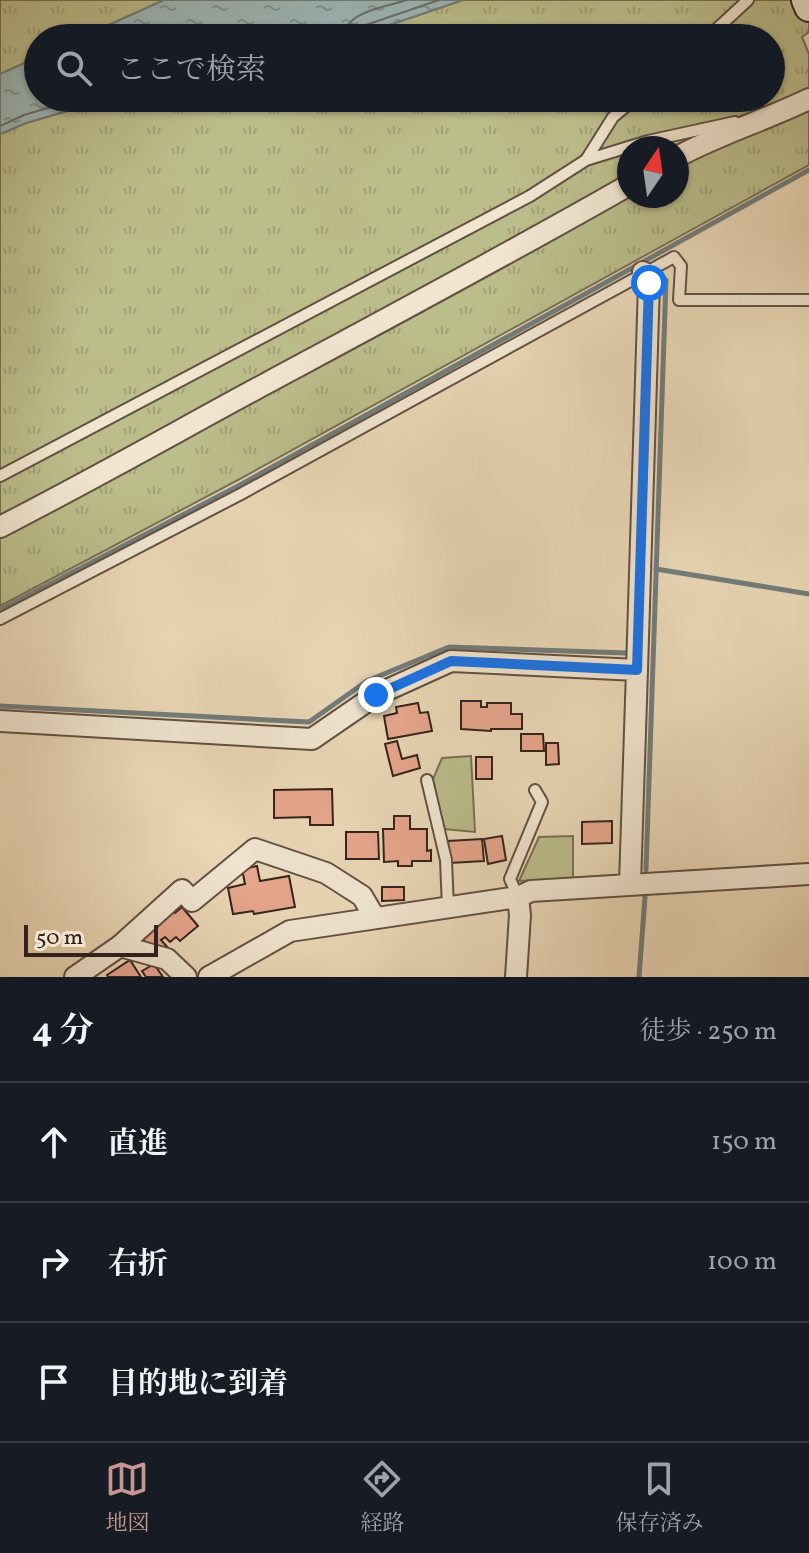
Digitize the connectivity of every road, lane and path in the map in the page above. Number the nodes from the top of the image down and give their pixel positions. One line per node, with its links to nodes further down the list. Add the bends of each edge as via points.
1 (748, 0): 4 (lane)
2 (806, 0): 3 (main road)
3 (809, 7)
4 (722, 24)
5 (809, 99): 6 (street)
6 (785, 110)
7 (619, 112): 11 (lane)
8 (782, 112): 9 (street)
9 (761, 122): 10 (street); 11 (lane, via 735,122)
10 (689, 150)
11 (586, 160): 15 (lane, via 530,196)
12 (617, 192): 16 (street)
13 (643, 272): 14 (lane, via 674,257 681,266 679,300); 17 (lane, via 241,494); 18 (street, via 649,283)
14 (809, 300)
15 (0, 476)
16 (0, 527)
17 (0, 619)
18 (637, 670): 19 (street, via 451,661 376,695 312,739); 23 (street)
19 (0, 721)
20 (427, 780): 25 (lane, via 446,860)
21 (535, 790): 24 (lane, via 542,802 510,879)
22 (809, 874): 23 (street)
23 (630, 884): 24 (street, via 531,891)
24 (518, 897): 25 (street); 31 (street)
25 (448, 908): 26 (street)
26 (375, 918): 27 (street, via 362,896 326,873 255,849 192,901 182,890); 30 (street, via 290,931)
27 (120, 946): 28 (street); 29 (street, via 167,959)
28 (75, 977)
29 (186, 977)
30 (209, 977)
31 (516, 977)

